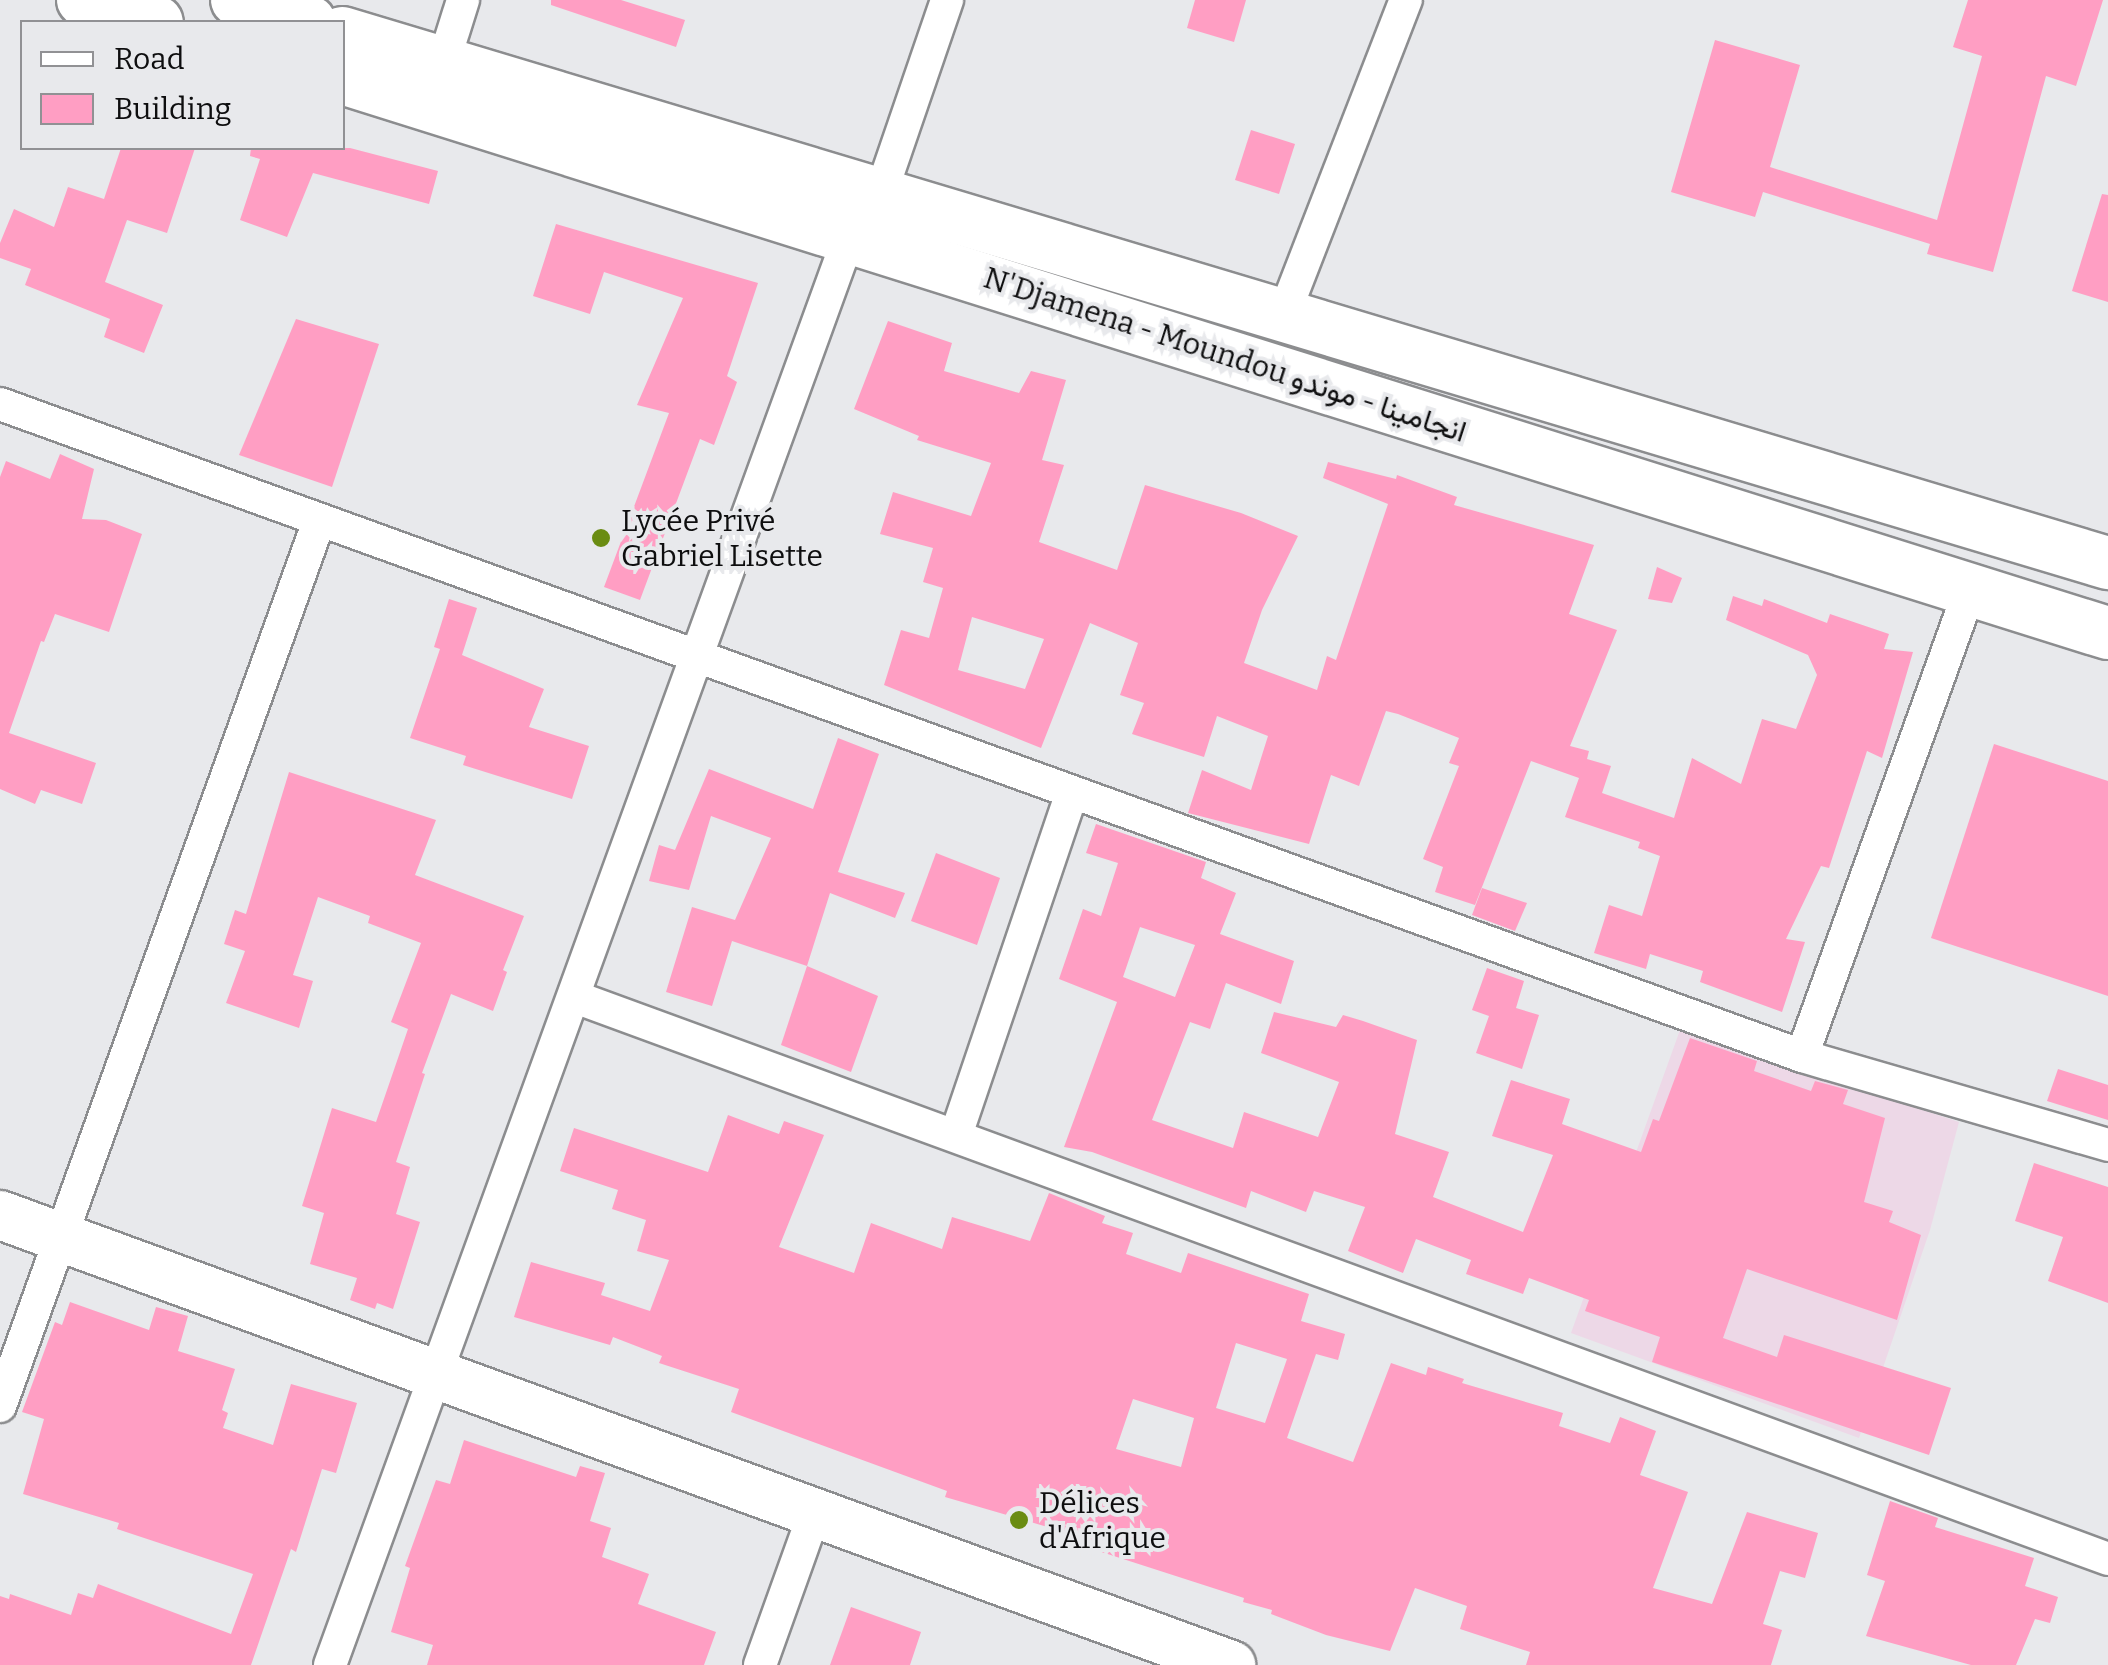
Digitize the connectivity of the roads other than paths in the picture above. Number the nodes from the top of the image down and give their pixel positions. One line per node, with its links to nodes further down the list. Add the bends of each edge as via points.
1 (83, 0): 6 (main road)
2 (236, 0): 7 (main road)
3 (463, 0): 9 (street)
4 (947, 0): 11 (street)
5 (1406, 0): 13 (street)
6 (149, 20)
7 (303, 20)
8 (345, 33): 9 (main road, N'Djamena - Moundou انجامينا - موندو)
9 (443, 64): 11 (main road, N'Djamena - Moundou انجامينا - موندو)
10 (345, 79): 12 (main road, N'Djamena - Moundou انجامينا - موندو)
11 (881, 193): 13 (main road, N'Djamena - Moundou انجامينا - موندو)
12 (850, 234): 17 (main road, N'Djamena - Moundou انجامينا - موندو); 19 (street)
13 (1284, 314): 16 (main road, N'Djamena - Moundou انجامينا - موندو)
14 (0, 404): 15 (street)
15 (319, 522): 19 (street); 26 (street)
16 (2108, 564)
17 (1970, 590): 18 (main road, N'Djamena - Moundou انجامينا - موندو); 22 (street)
18 (2108, 632)
19 (696, 654): 20 (street); 21 (street)
20 (1071, 795): 22 (street); 23 (street)
21 (574, 996): 23 (street); 27 (street)
22 (1802, 1056): 24 (street)
23 (956, 1135): 30 (street)
24 (2108, 1145)
25 (0, 1215): 26 (street)
26 (64, 1238): 27 (street); 28 (street)
27 (436, 1378): 29 (street); 31 (street)
28 (0, 1406)
29 (814, 1514): 32 (street); 33 (street)
30 (2108, 1560)
31 (330, 1665)
32 (760, 1665)
33 (1231, 1665)

